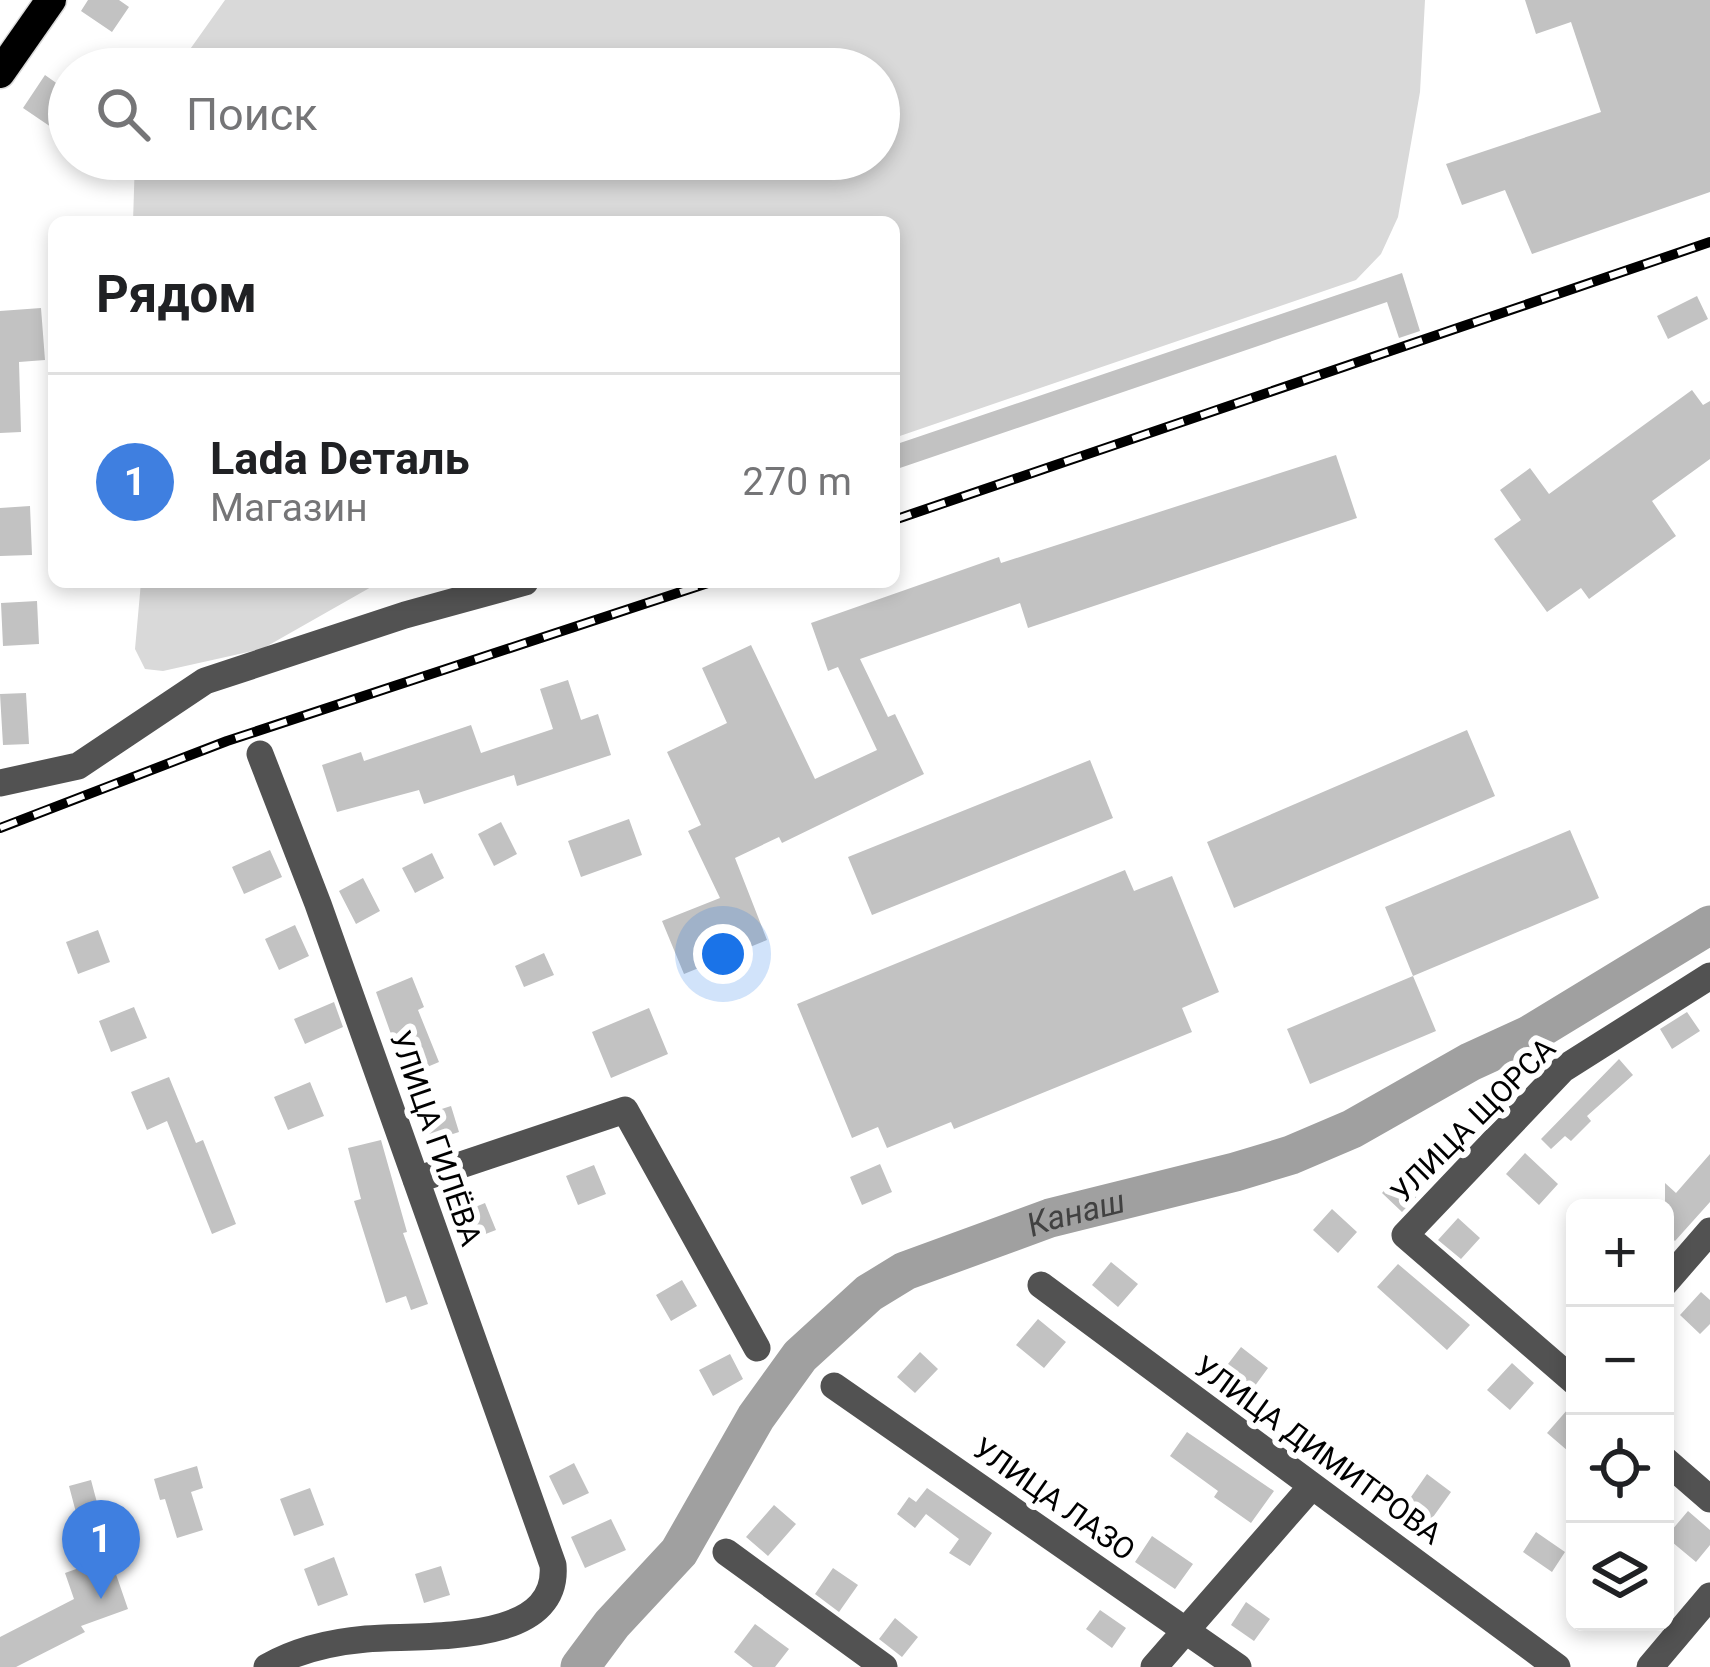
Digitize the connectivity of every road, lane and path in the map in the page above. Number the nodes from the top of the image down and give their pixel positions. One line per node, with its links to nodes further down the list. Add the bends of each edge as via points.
1 (50, 0): 2 (main road)
2 (0, 73)
3 (503, 588): 5 (street, via 205,680 78,766)
4 (260, 754): 7 (street, УЛИЦА ГИЛЁВА)
5 (0, 782)
6 (1710, 976): 12 (street, УЛИЦА ЩОРСА, via 1563,1069 1405,1235)
7 (416, 1180): 11 (street, via 625,1110); 20 (street, УЛИЦА ГИЛЁВА, via 555,1586 528,1617 460,1635 318,1647)
8 (1710, 1231): 9 (street)
9 (1674, 1273)
10 (1041, 1286): 15 (street, УЛИЦА ДИМИТРОВА)
11 (757, 1348)
12 (1566, 1374)
13 (834, 1386): 19 (street, УЛИЦА ЛАЗО)
14 (1674, 1468): 16 (street)
15 (1312, 1486): 19 (street); 24 (street, УЛИЦА ДИМИТРОВА)
16 (1710, 1499)
17 (726, 1552): 21 (street)
18 (1710, 1596): 25 (street)
19 (1187, 1632): 22 (street); 23 (street, УЛИЦА ЛАЗО)
20 (267, 1667)
21 (884, 1667)
22 (1154, 1667)
23 (1238, 1667)
24 (1557, 1667)
25 (1650, 1667)

